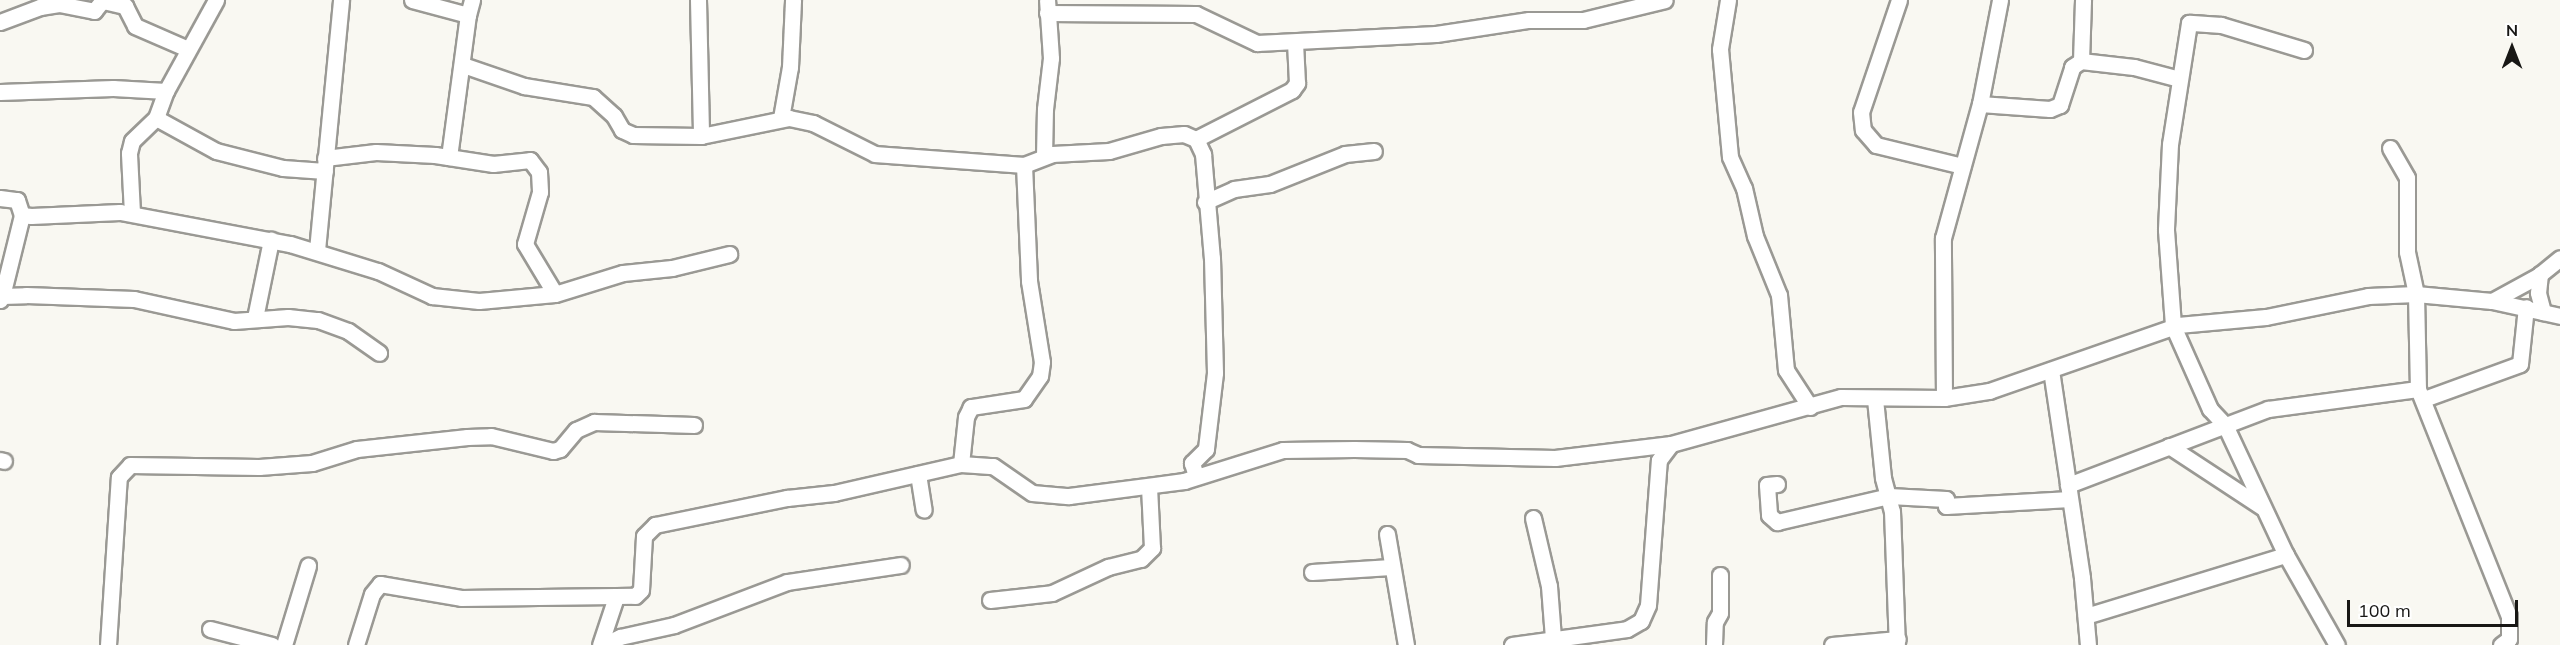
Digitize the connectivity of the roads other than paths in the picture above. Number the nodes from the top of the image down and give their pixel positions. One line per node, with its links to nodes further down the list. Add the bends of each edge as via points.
1 (103, 0): 14 (street, via 94,11 59,4); 16 (street, via 125,6 135,26)
2 (216, 0): 16 (street)
3 (341, 0): 32 (street)
4 (412, 0): 12 (street)
5 (699, 0): 26 (street)
6 (793, 0): 25 (street, via 790,67)
7 (1665, 0): 15 (street, via 1582,20 1529,21 1436,34)
8 (1728, 0): 58 (street, via 1720,49 1730,157 1779,295 1786,370)
9 (1899, 0): 34 (street, via 1861,112 1863,130 1876,145)
10 (2000, 0): 23 (street)
11 (2083, 0): 18 (street)
12 (470, 7): 19 (street)
13 (1047, 7): 15 (street, via 1196,14 1257,43); 30 (street, via 1051,57)
14 (0, 22)
15 (1295, 42): 27 (street, via 1297,83 1292,90)
16 (188, 49): 21 (street)
17 (2304, 50): 20 (street, via 2221,25 2193,22 2186,28)
18 (2081, 62): 20 (street, via 2134,67); 23 (street, via 2072,67 2056,109)
19 (463, 66): 26 (street, via 524,86 593,97 608,109 621,130 633,135); 31 (street)
20 (2179, 79): 52 (street, via 2170,144 2166,230)
21 (166, 91): 22 (street, via 113,88); 24 (street)
22 (0, 92)
23 (1980, 104): 34 (street)
24 (156, 118): 32 (street, via 216,151 283,168); 37 (street, via 132,141)
25 (781, 118): 26 (street); 33 (street, via 813,123 875,154)
26 (701, 136)
27 (1196, 139): 30 (street, via 1184,134 1161,136 1109,151); 36 (street, via 1203,154)
28 (2390, 147): 45 (street, via 2407,178 2407,252)
29 (1374, 151): 36 (street, via 1345,154 1270,184 1234,189)
30 (1044, 156): 33 (street)
31 (449, 157): 32 (street, via 376,152); 44 (street, via 485,163 526,159 534,163 540,192 525,244)
32 (325, 165): 40 (street)
33 (1024, 165): 65 (street, via 1028,271 1042,362 1040,376 1024,399 971,407 966,417)
34 (1962, 166): 56 (street, via 1943,238)
35 (0, 198): 38 (street, via 17,201)
36 (1205, 202): 67 (street, via 1212,258 1215,373 1206,449 1192,463)
37 (132, 213): 38 (street); 39 (street)
38 (22, 214): 46 (street)
39 (271, 240): 40 (street); 51 (street)
40 (317, 250): 44 (street, via 432,296 479,301)
41 (729, 254): 44 (street, via 672,268 623,273)
42 (2560, 258): 43 (street)
43 (2540, 274): 47 (street); 49 (street, via 2538,293)
44 (555, 294)
45 (2416, 294): 47 (street); 52 (street, via 2368,296 2266,317); 55 (street)
46 (1, 298): 51 (street, via 134,299 204,317 234,321)
47 (2492, 301): 48 (street)
48 (2526, 307): 49 (street); 55 (street, via 2520,364)
49 (2543, 312): 50 (street)
50 (2560, 316)
51 (255, 318): 53 (street, via 318,320 348,332)
52 (2173, 326): 54 (street); 60 (street, via 2210,409)
53 (379, 353)
54 (2051, 370): 56 (street, via 2006,387); 70 (street)
55 (2421, 394): 60 (street, via 2268,409); 99 (street, via 2509,616 2509,639)
56 (1944, 398): 57 (street)
57 (1875, 399): 58 (street, via 1865,395 1841,397); 71 (street)
58 (1810, 407): 62 (street)
59 (694, 425): 88 (street, via 594,422 576,430 560,449 553,451 501,438 467,437 357,449 312,463 259,467 130,465 119,477)
60 (2225, 425): 63 (street); 72 (street)
61 (1651, 444): 62 (street); 64 (street); 67 (street, via 1555,458 1354,449 1283,450)
62 (1671, 444): 64 (street)
63 (2169, 446): 70 (street); 72 (street)
64 (1659, 460): 86 (street, via 1648,605 1641,621 1627,629)
65 (961, 464): 66 (street); 69 (street, via 993,466 1032,493 1093,495)
66 (918, 474): 73 (street); 82 (street, via 656,525 644,536 641,590 635,596)
67 (1196, 476): 69 (street)
68 (1777, 484): 71 (street, via 1767,484 1768,515 1777,522)
69 (1149, 486): 83 (street, via 1152,548 1141,559 1108,567 1052,593)
70 (2069, 492): 71 (street, via 1946,506 1946,499); 84 (street)
71 (1889, 496): 87 (street, via 1897,580)
72 (2262, 507): 76 (street)
73 (924, 510)
74 (1533, 518): 86 (street)
75 (1387, 534): 79 (street)
76 (2286, 555): 84 (street); 98 (street)
77 (901, 565): 92 (street, via 787,582 674,625)
78 (308, 566): 90 (street)
79 (1391, 567): 80 (street); 93 (street)
80 (1312, 572)
81 (1720, 574): 95 (street, via 1720,613 1715,622)
82 (616, 597): 91 (street, via 461,598 380,584 372,594); 92 (street)
83 (990, 600)
84 (2086, 616): 97 (street)
85 (210, 629): 89 (street)
86 (1558, 640): 94 (street)
87 (1897, 642): 96 (street)
88 (108, 645)
89 (272, 645)
90 (284, 645)
91 (356, 645)
92 (602, 645)
93 (1406, 645)
94 (1512, 645)
95 (1714, 645)
96 (1832, 645)
97 (2088, 645)
98 (2337, 645)
99 (2501, 645)

